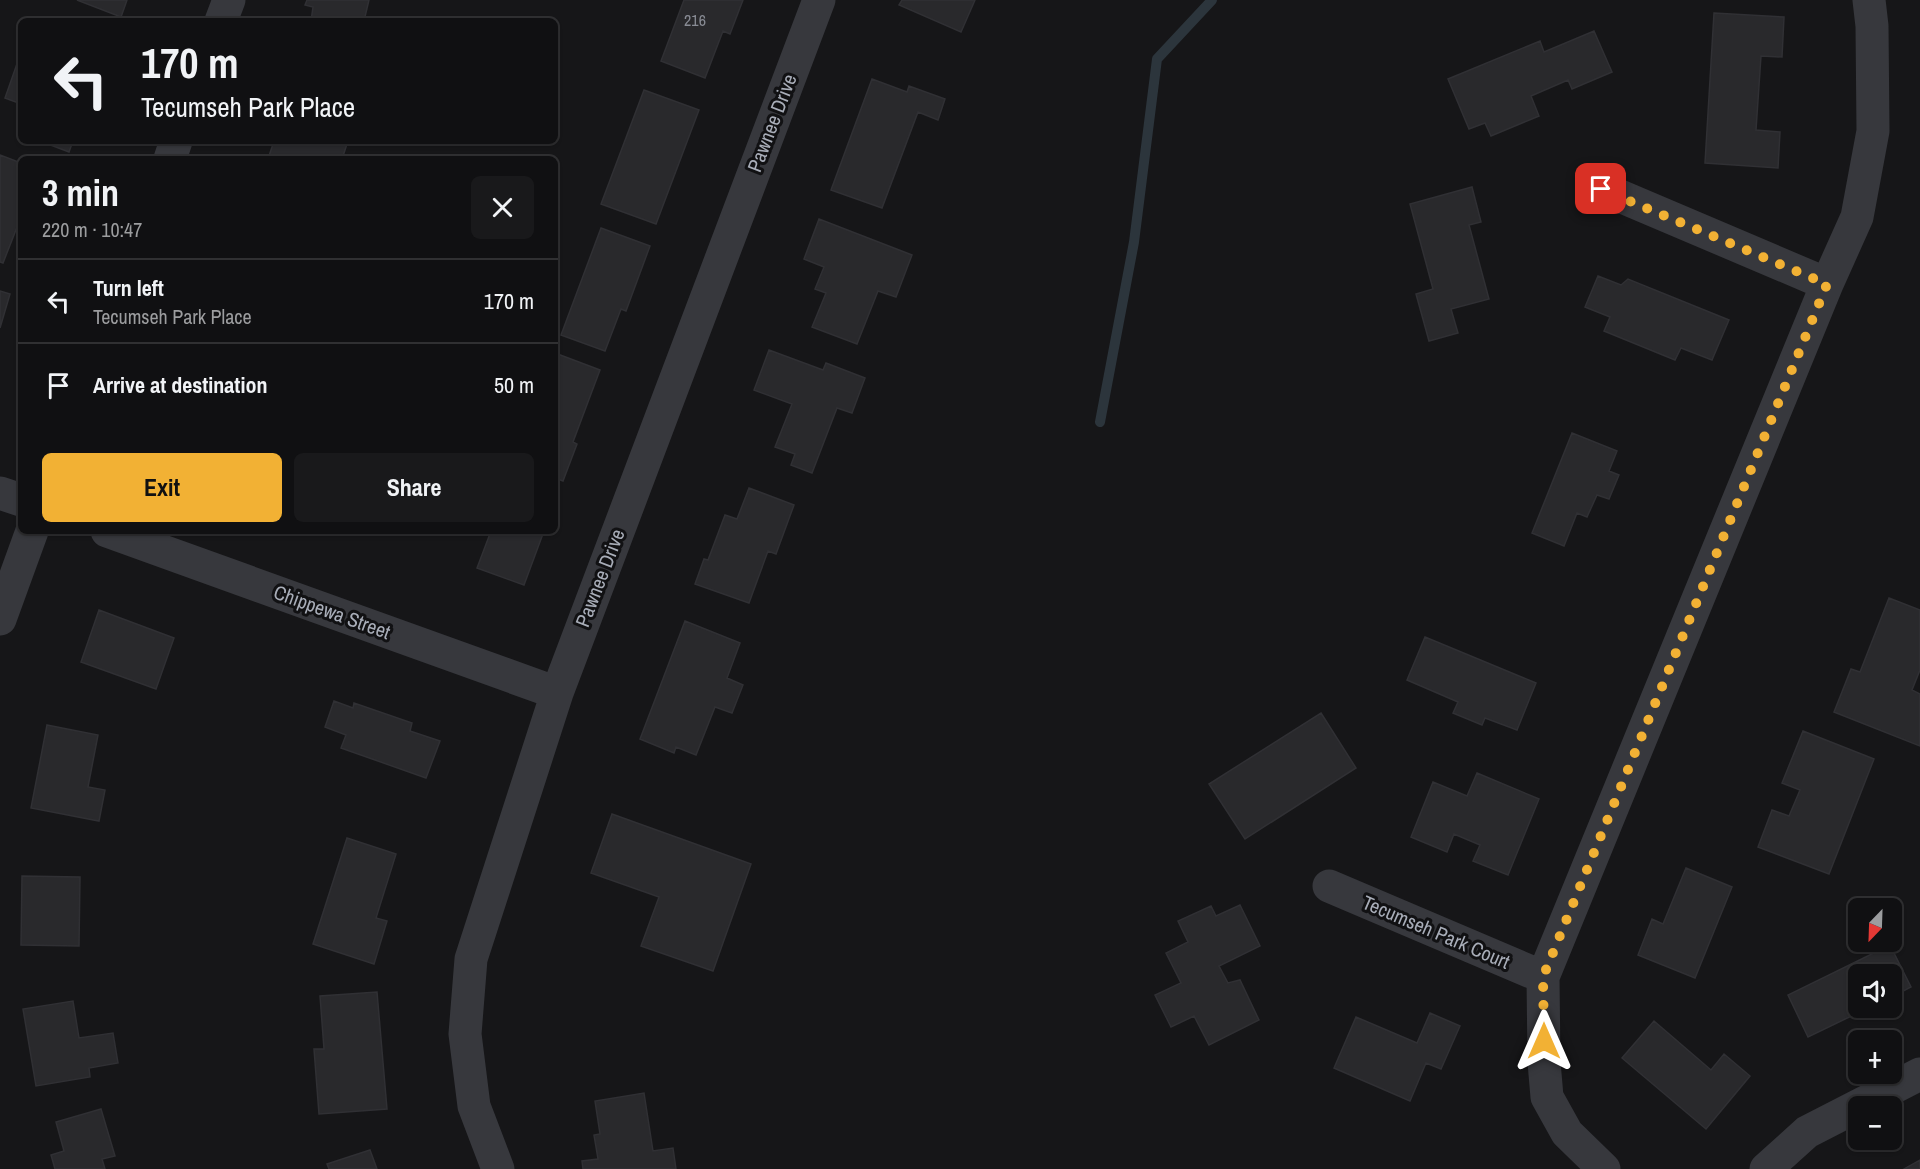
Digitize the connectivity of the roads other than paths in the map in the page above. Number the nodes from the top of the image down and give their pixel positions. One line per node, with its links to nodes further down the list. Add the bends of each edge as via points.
1 (229, 0): 4 (street)
2 (819, 0): 12 (street, Pawnee Drive)
3 (1869, 0): 6 (street, via 1873,131 1857,216)
4 (222, 18)
5 (1601, 189): 6 (street)
6 (1827, 284): 14 (street)
7 (0, 492): 8 (street)
8 (18, 499)
9 (31, 534): 11 (street)
10 (115, 534): 12 (street, Chippewa Street)
11 (0, 619)
12 (557, 693): 16 (street, Pawnee Drive, via 471,959 465,1034 474,1106)
13 (1329, 886): 14 (street, Tecumseh Park Court)
14 (1543, 977): 17 (street, via 1547,1097 1567,1133)
15 (1920, 1074): 18 (street, via 1807,1132)
16 (498, 1169)
17 (1604, 1169)
18 (1766, 1169)

